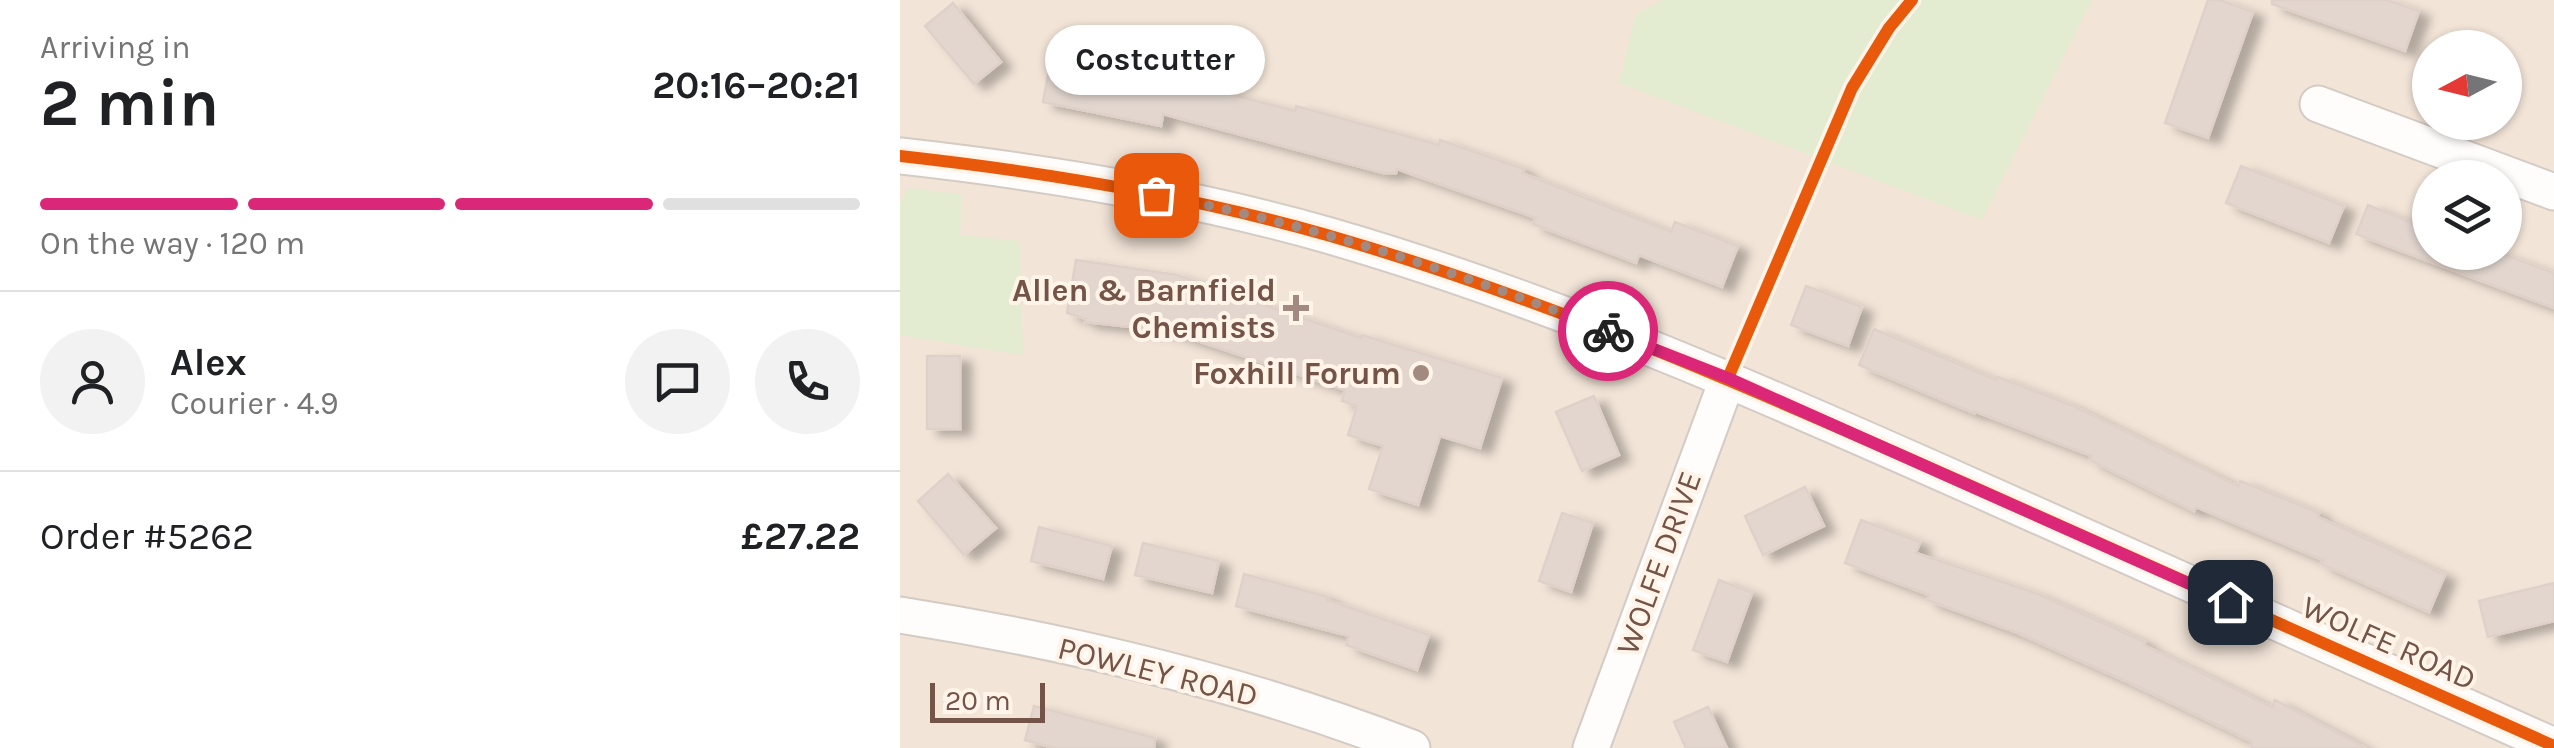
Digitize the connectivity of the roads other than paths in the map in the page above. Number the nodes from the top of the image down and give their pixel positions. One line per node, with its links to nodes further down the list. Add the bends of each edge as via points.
1 (2318, 104): 3 (street)
2 (900, 156): 4 (street, WOLFE ROAD, via 1033,170 1323,234 1444,270)
3 (2554, 192)
4 (1728, 378): 6 (street, WOLFE ROAD); 8 (street, WOLFE DRIVE)
5 (900, 615): 7 (street, POWLEY ROAD, via 1134,663)
6 (2554, 746)
7 (1412, 748)
8 (1591, 748)

